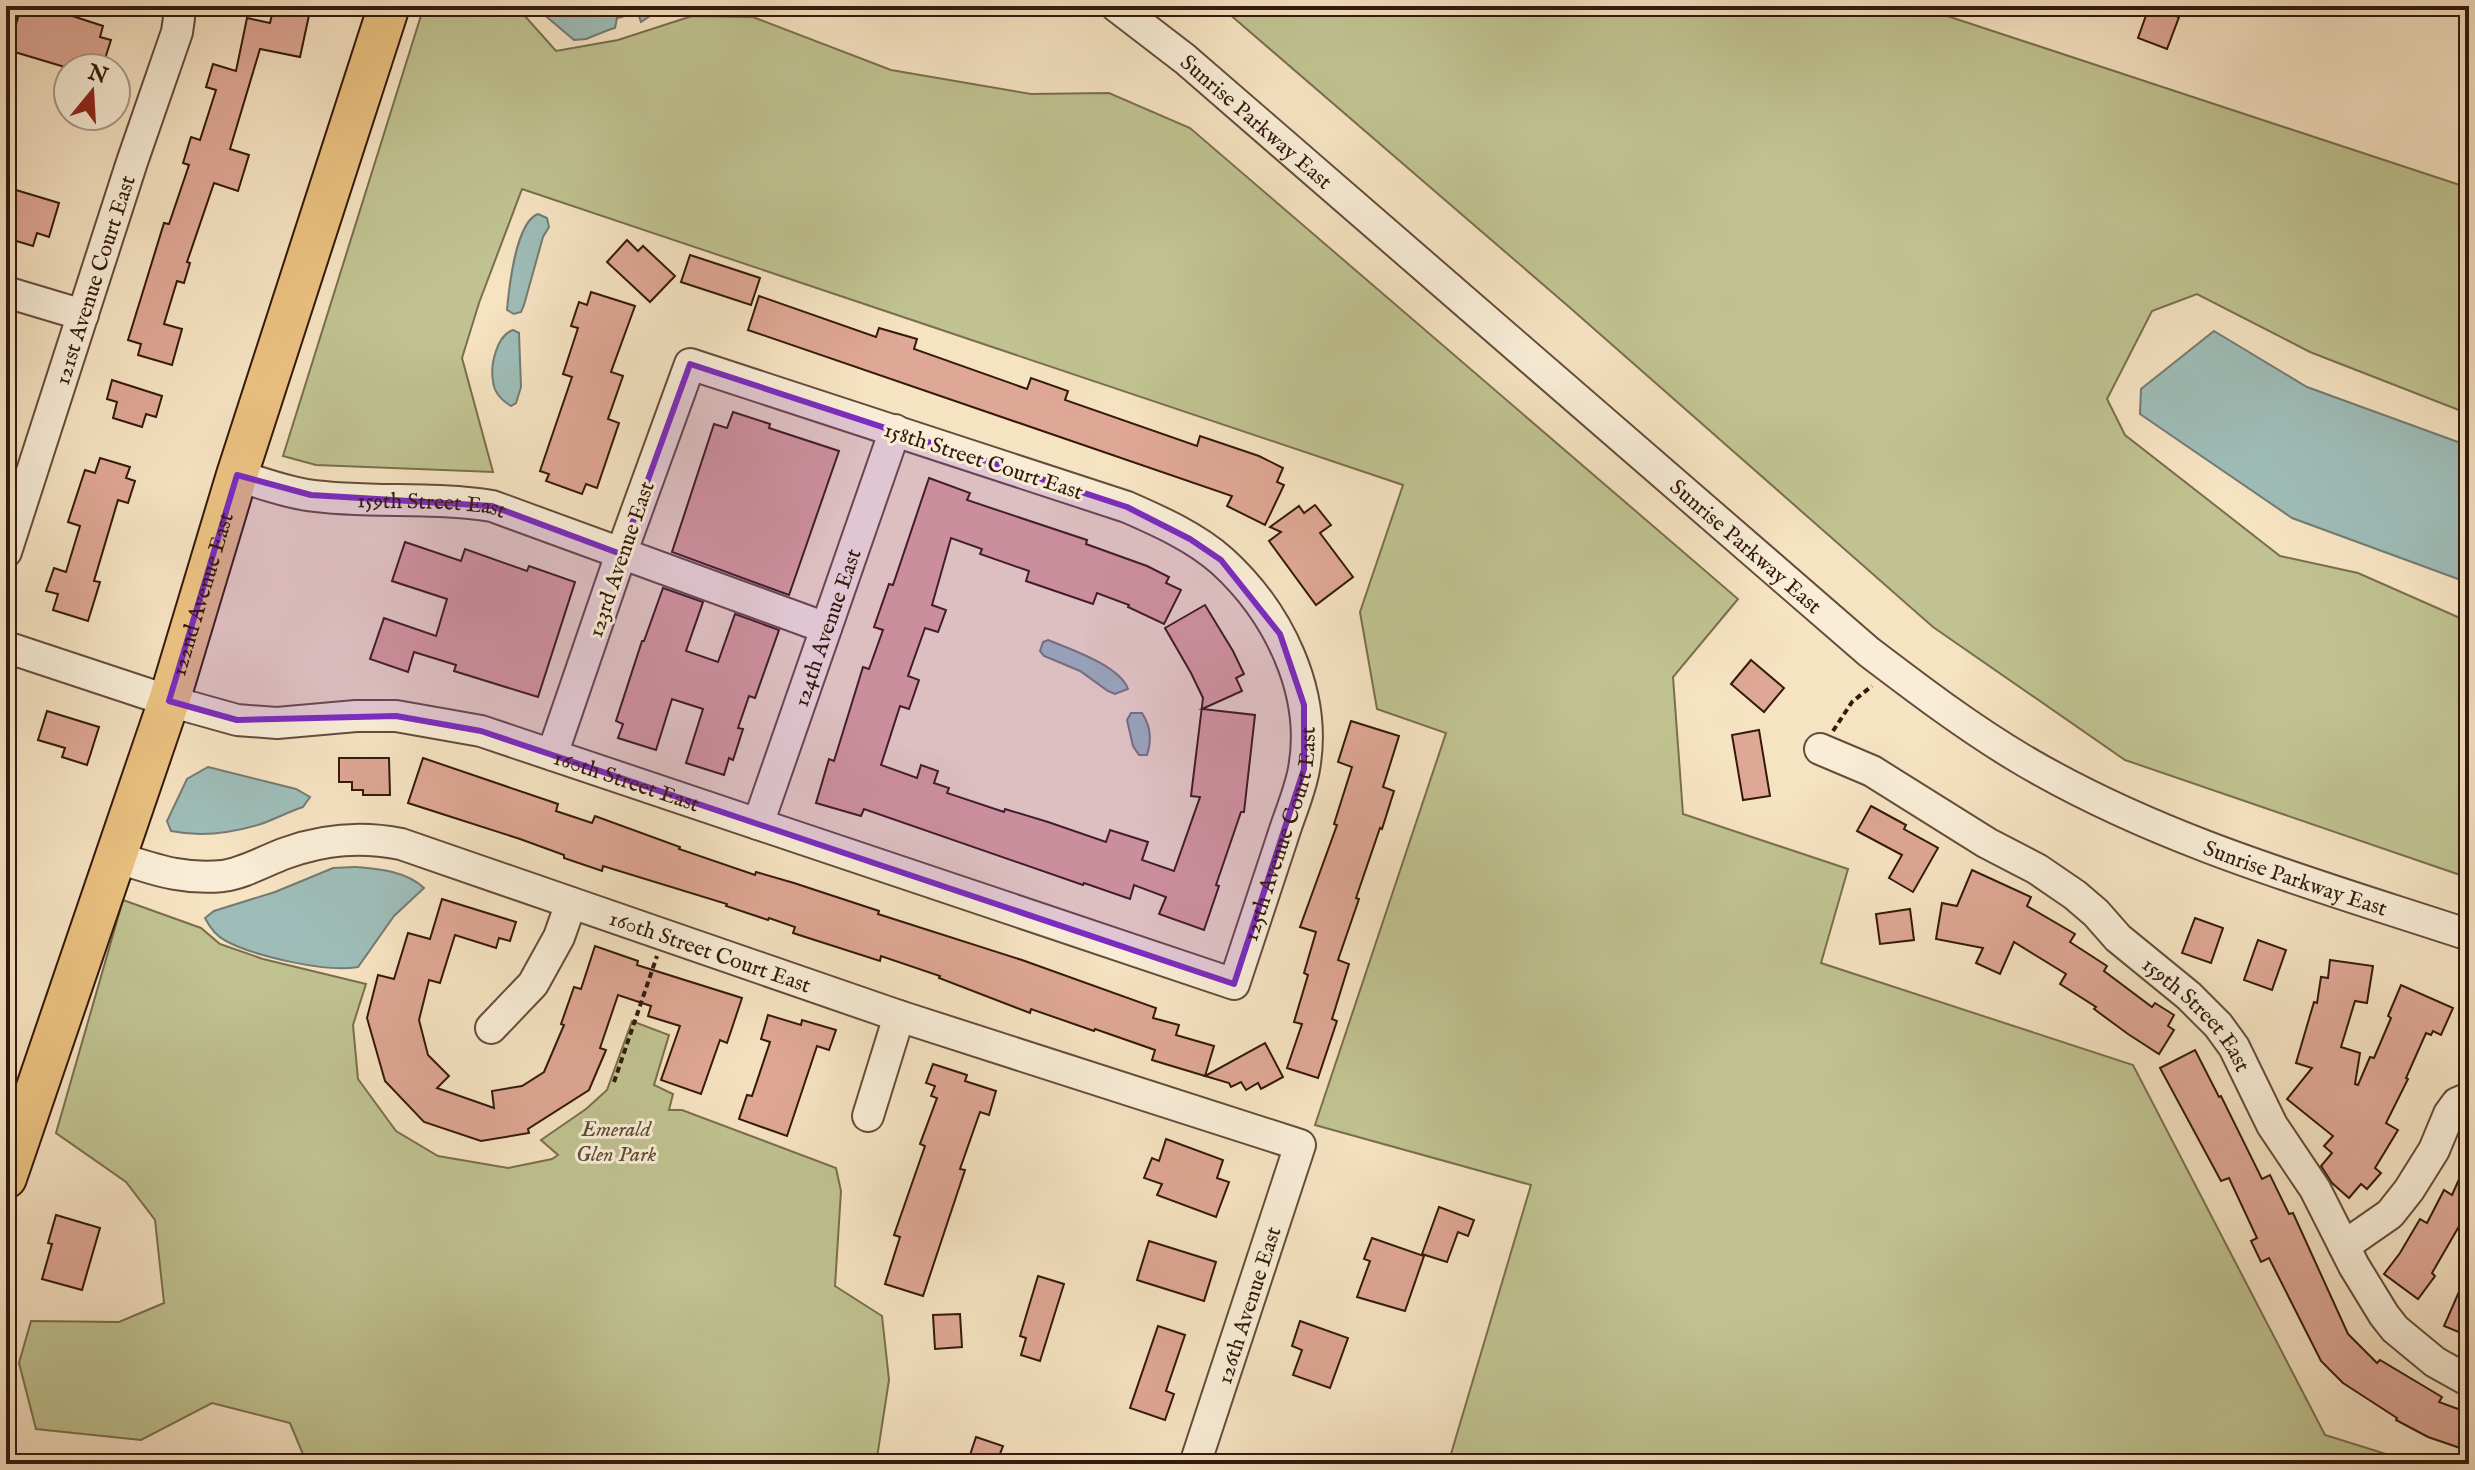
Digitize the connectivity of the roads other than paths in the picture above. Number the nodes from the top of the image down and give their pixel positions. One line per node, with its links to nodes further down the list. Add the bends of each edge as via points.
1 (178, 6): 5 (street, 121st Avenue Court East, via 177,32)
2 (389, 6): 8 (main road, 122nd Avenue East)
3 (1116, 6): 20 (street, Sunrise Parkway East, via 1185,59 1869,652 1967,724 2024,761 2165,831)
4 (6, 292): 5 (street)
5 (83, 315): 9 (street, 121st Avenue Court East)
6 (690, 364): 7 (street, 158th Street Court East); 10 (street, 123rd Avenue East)
7 (895, 430): 11 (street, 158th Street Court East, via 1160,521 1221,560); 12 (street, 124th Avenue East)
8 (237, 475): 10 (street, 159th Street East, via 311,495 492,506); 14 (main road, 122nd Avenue East)
9 (6, 552)
10 (621, 554): 12 (street, 159th Street East); 16 (street, 123rd Avenue East)
11 (1254, 596): 21 (street, 125th Avenue Court East, via 1280,634 1296,671 1304,705 1304,769)
12 (826, 628): 17 (street, 124th Avenue East)
13 (6, 647): 14 (street, 160th Street East)
14 (169, 701): 16 (street, 160th Street East, via 237,720 277,723 396,716 439,722); 18 (main road, 122nd Avenue East)
15 (1820, 749): 28 (street, 159th Street East, via 1872,771 2037,869 2075,895 2189,996 2234,1047 2272,1125 2315,1189)
16 (552, 755): 17 (street, 160th Street East)
17 (758, 824): 21 (street, 160th Street East)
18 (115, 857): 19 (street, 160th Street Court East, via 174,876 227,876 316,844 374,839); 27 (main road, 122nd Avenue East)
19 (571, 903): 22 (street, 160th Street Court East); 23 (street, via 533,984)
20 (2469, 935)
21 (1234, 984)
22 (899, 1016): 25 (street); 26 (street, 160th Street Court East)
23 (491, 1028)
24 (2466, 1098): 28 (street, via 2449,1114 2422,1171 2390,1214)
25 (868, 1116)
26 (1300, 1145): 30 (street, 126th Avenue East)
27 (6, 1178)
28 (2344, 1246): 29 (street, 159th Street East, via 2395,1329 2435,1362)
29 (2469, 1381)
30 (1195, 1464)

